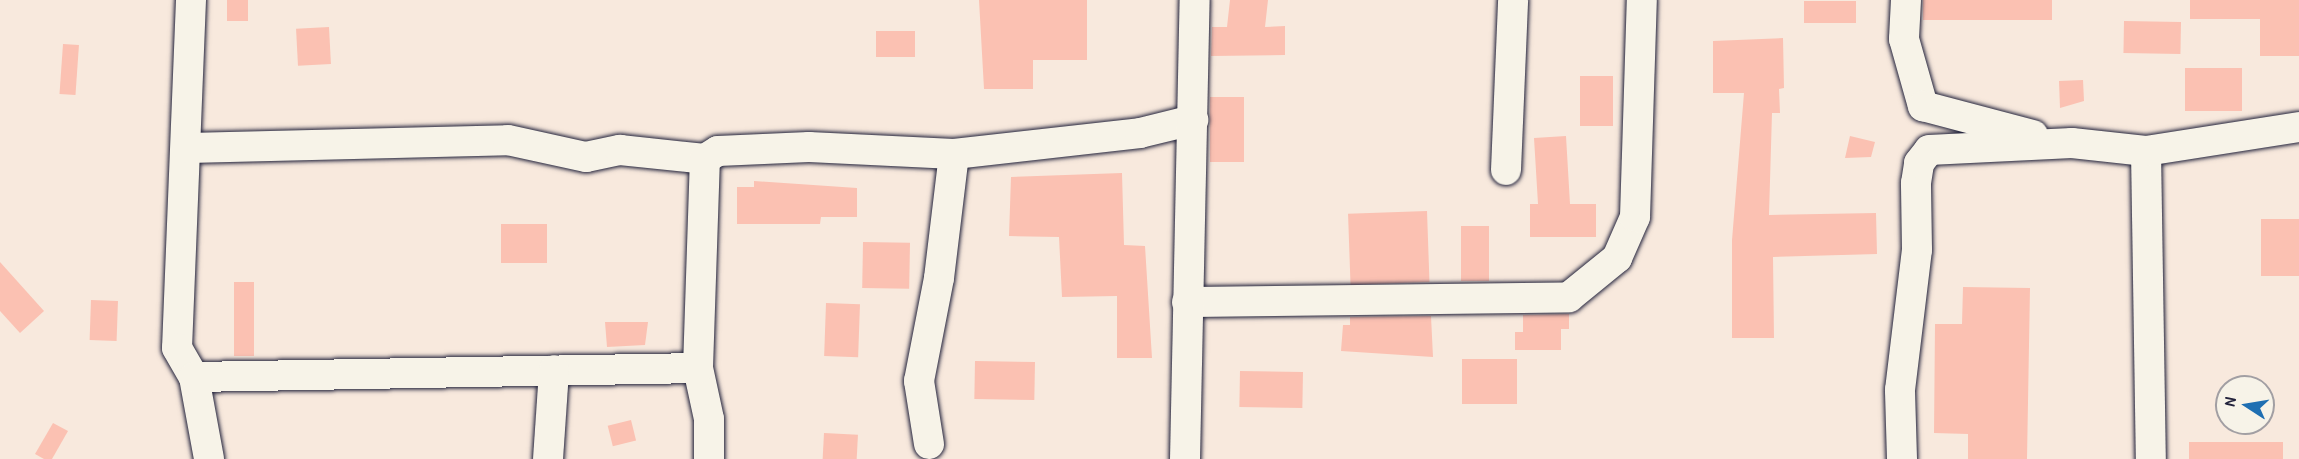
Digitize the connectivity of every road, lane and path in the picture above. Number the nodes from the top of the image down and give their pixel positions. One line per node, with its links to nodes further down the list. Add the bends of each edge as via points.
1 (191, 0): 9 (street)
2 (1195, 0): 6 (street)
3 (1513, 0): 13 (street)
4 (1641, 0): 14 (street, via 1635,217 1617,258 1569,297)
5 (1906, 0): 8 (street, via 1904,39 1923,106)
6 (1193, 120): 11 (street, via 1106,138); 14 (street)
7 (2299, 127): 10 (street)
8 (2072, 143): 10 (street); 23 (street, via 1929,150 1919,163 1917,250 1900,390)
9 (188, 148): 12 (street, via 508,140 586,157 621,150); 17 (street, via 177,348)
10 (2146, 151): 24 (street)
11 (954, 154): 12 (street, via 767,148 718,151); 18 (street, via 939,278 919,381)
12 (705, 159): 15 (street)
13 (1506, 170)
14 (1187, 302): 22 (street)
15 (698, 368): 16 (street); 21 (street, via 709,418)
16 (554, 370): 17 (street); 20 (street)
17 (194, 377): 19 (street)
18 (929, 444)
19 (209, 459)
20 (548, 459)
21 (710, 459)
22 (1185, 459)
23 (1902, 459)
24 (2151, 459)

